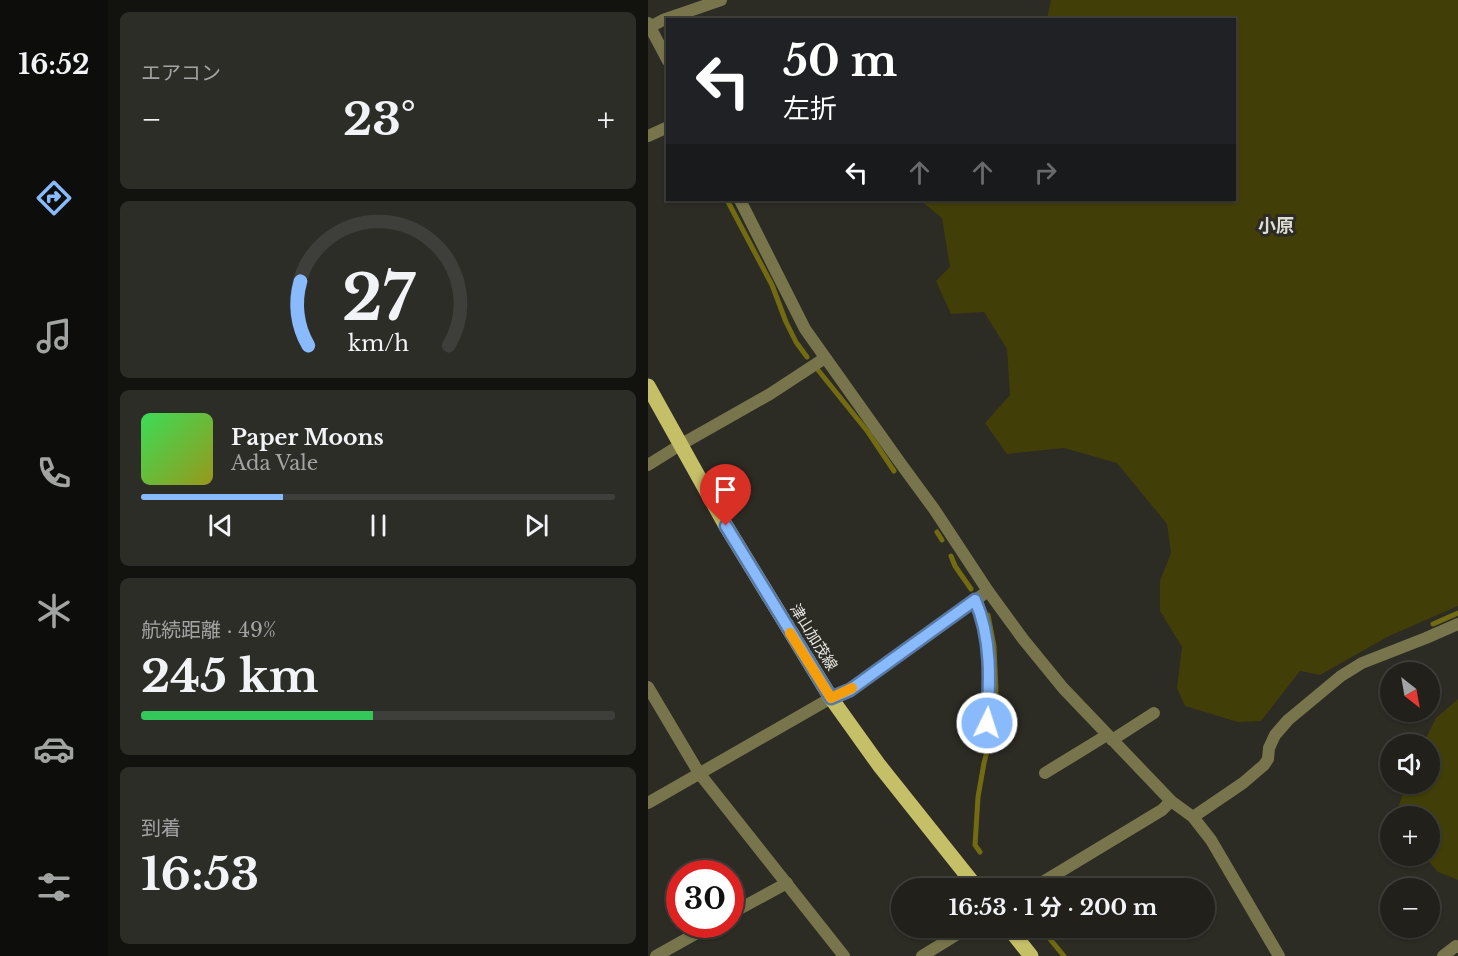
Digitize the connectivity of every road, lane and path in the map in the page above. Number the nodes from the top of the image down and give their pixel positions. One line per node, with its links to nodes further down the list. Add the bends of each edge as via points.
1 (722, 0): 2 (street)
2 (669, 18)
3 (666, 19): 4 (street)
4 (649, 25): 5 (street)
5 (666, 57)
6 (666, 128): 7 (street)
7 (648, 136)
8 (741, 201): 9 (street, via 801,321)
9 (825, 358): 11 (street); 13 (street)
10 (648, 386): 11 (main road, 津山加茂線)
11 (680, 445): 12 (street); 17 (main road, 津山加茂線)
12 (648, 465)
13 (988, 591): 14 (street); 20 (street, via 1063,688)
14 (975, 600): 17 (street, via 850,690); 19 (street, via 986,639)
15 (1458, 624): 25 (street, via 1362,663 1341,676 1275,735 1264,765)
16 (648, 687): 21 (street)
17 (831, 698): 21 (street); 26 (main road, 津山加茂線)
18 (1154, 713): 20 (street)
19 (987, 723)
20 (1109, 737): 22 (street); 23 (street)
21 (699, 773): 24 (street); 28 (street)
22 (1045, 773)
23 (1171, 801): 25 (street); 27 (street)
24 (648, 803)
25 (1193, 817): 38 (street, via 1211,840)
26 (969, 878)
27 (1050, 878)
28 (786, 883): 29 (street); 35 (street)
29 (744, 906)
30 (688, 938): 34 (street)
31 (951, 938): 36 (street)
32 (1017, 938): 37 (main road)
33 (1458, 947): 39 (street)
34 (656, 956)
35 (844, 956)
36 (922, 956)
37 (1031, 956)
38 (1279, 956)
39 (1443, 956)

